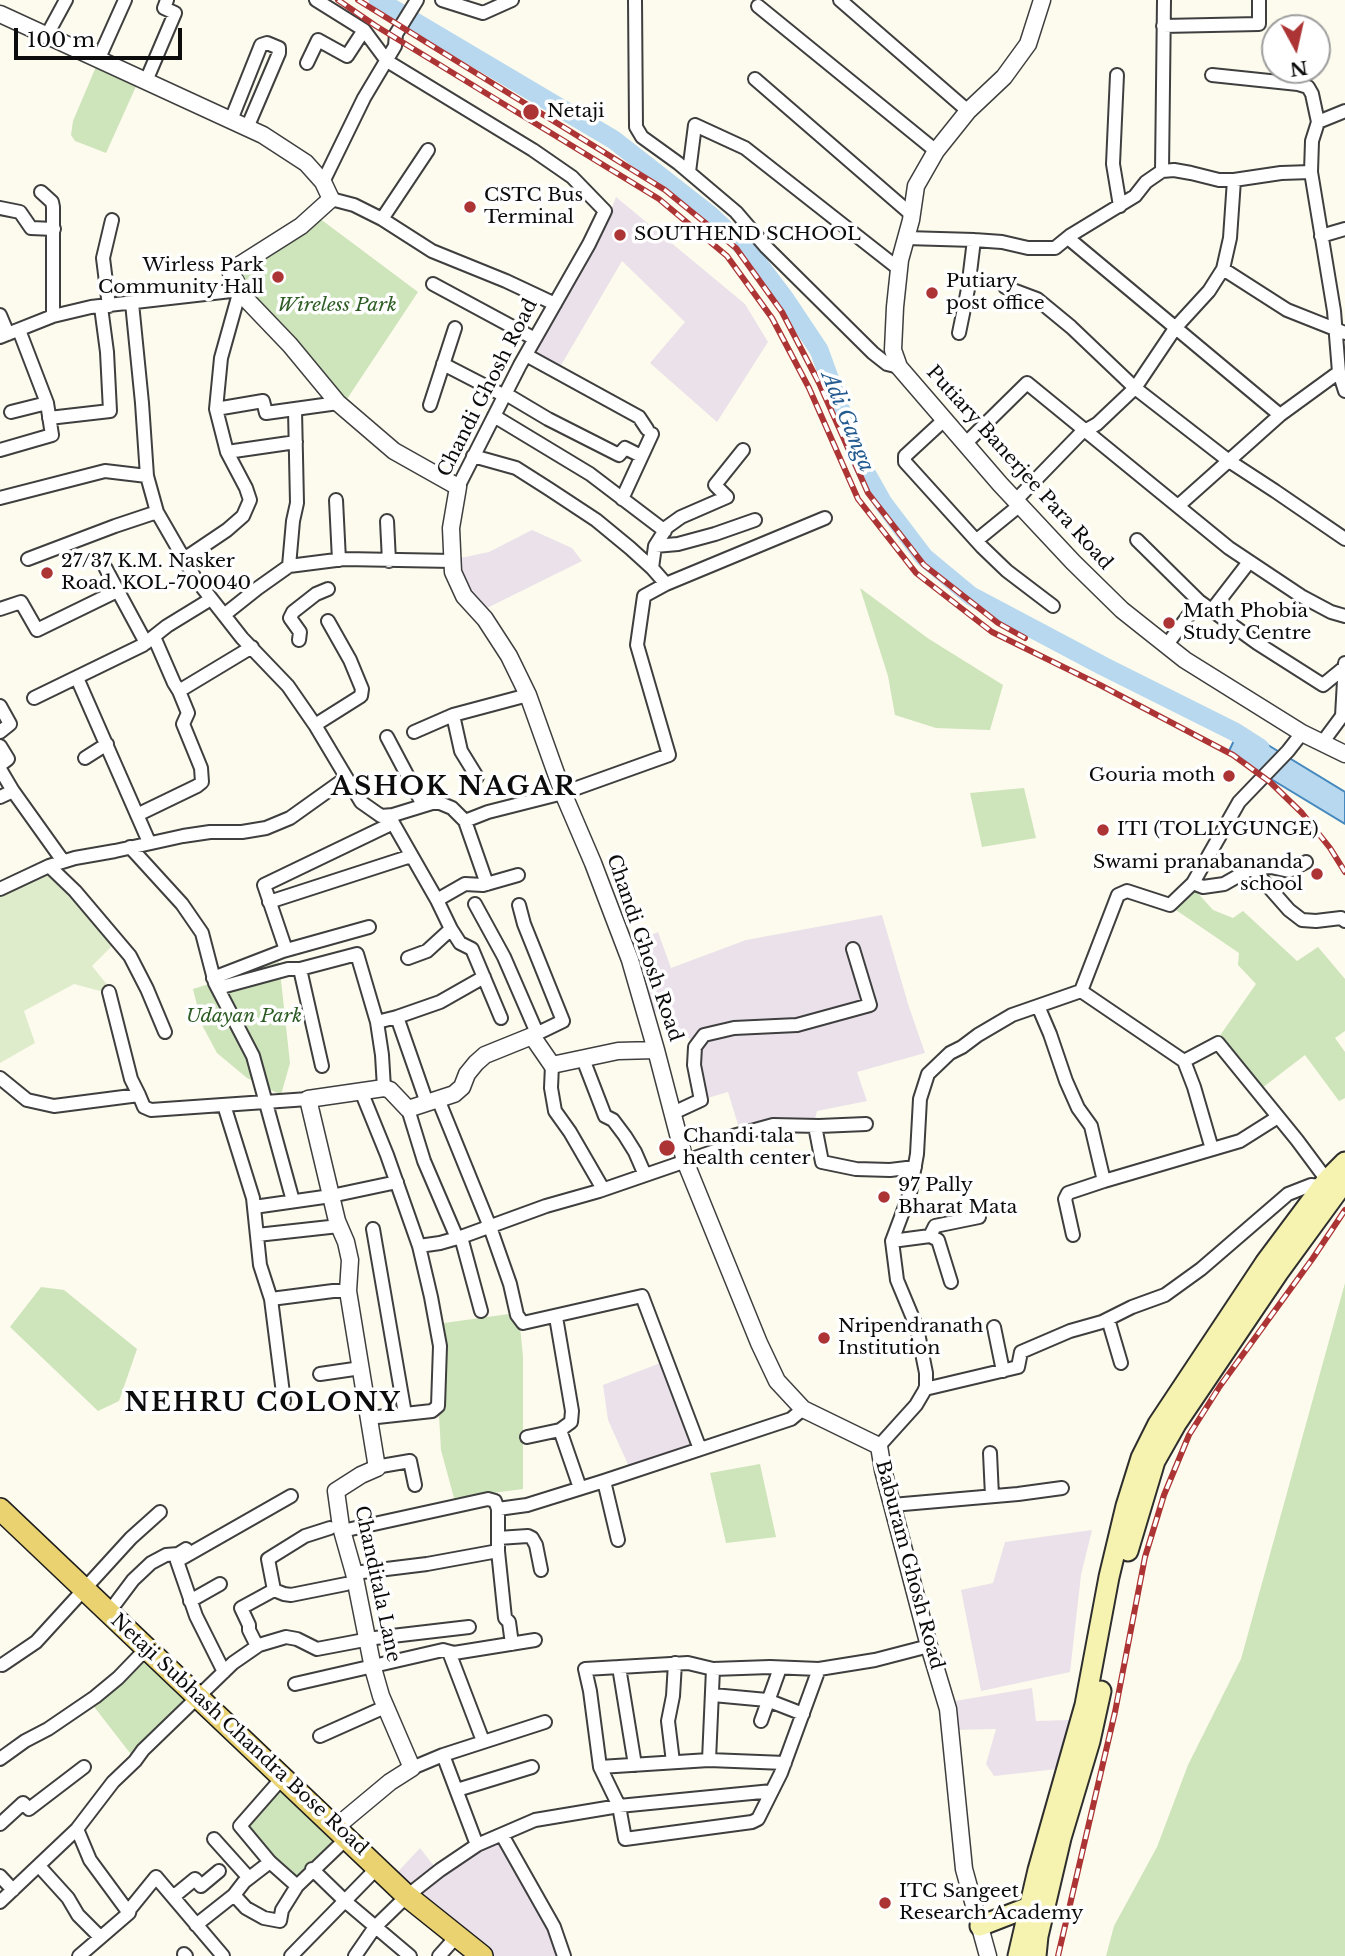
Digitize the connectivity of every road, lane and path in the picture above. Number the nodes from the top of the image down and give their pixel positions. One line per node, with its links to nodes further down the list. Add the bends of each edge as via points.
1 (66, 0): 17 (street)
2 (125, 0): 18 (street)
3 (167, 0): 24 (street, via 164,8 174,13)
4 (316, 0): 16 (street)
5 (442, 0): 6 (street, via 483,13)
6 (512, 0)
7 (635, 0): 33 (street, via 636,127)
8 (840, 0): 25 (street)
9 (1042, 0): 25 (street, Putiary Banerjee Para Road, via 1028,44 1004,77)
10 (1164, 0): 15 (street)
11 (1259, 0): 15 (street, via 1259,24)
12 (417, 2): 19 (street, via 396,34)
13 (758, 6): 31 (street)
14 (0, 14): 17 (street)
15 (1163, 26): 32 (street)
16 (364, 30): 19 (street); 20 (street, via 347,56 318,40)
17 (47, 35): 18 (street)
18 (99, 58): 24 (street)
19 (387, 61): 36 (street, via 363,98); 58 (street, Chandi Ghosh Road, via 533,149 572,177 605,211)
20 (307, 63)
21 (1117, 75): 39 (street, via 1113,163)
22 (1212, 75): 28 (street, via 1308,87)
23 (755, 79): 41 (street)
24 (146, 81): 27 (street)
25 (968, 111): 31 (street, Putiary Banerjee Para Road)
26 (1345, 111): 28 (street)
27 (231, 120): 29 (street); 29 (street, via 261,45 279,48)
28 (1318, 122): 34 (street)
29 (247, 128): 36 (street, via 306,163)
30 (428, 150): 42 (street)
31 (936, 151): 41 (street, Putiary Banerjee Para Road, via 916,186)
32 (1162, 171): 35 (street); 39 (street)
33 (689, 172): 50 (street, via 695,125 745,148); 70 (street, via 736,212 873,353)
34 (1311, 172): 35 (street); 46 (street)
35 (1234, 180): 51 (street)
36 (323, 182): 38 (street)
37 (41, 192): 44 (street, via 52,202)
38 (331, 199): 42 (street); 56 (street, via 301,226 230,271)
39 (1120, 206): 48 (street)
40 (0, 208): 44 (street, via 19,212 31,229)
41 (912, 215): 47 (street, Putiary Banerjee Para Road)
42 (382, 219): 58 (street, via 432,251)
43 (112, 220): 59 (street, via 103,258)
44 (54, 229): 61 (street)
45 (1345, 229): 46 (street)
46 (1321, 236): 54 (street)
47 (906, 237): 49 (street); 50 (street, Putiary Banerjee Para Road)
48 (1068, 238): 49 (street, via 1055,248); 62 (street)
49 (974, 240): 65 (street)
50 (899, 269): 70 (street, Putiary Banerjee Para Road, via 892,350)
51 (1223, 269): 62 (street); 64 (street, via 1287,310)
52 (433, 285): 67 (street)
53 (1005, 287): 72 (street, via 1037,299)
54 (1330, 287): 55 (street); 64 (street)
55 (1345, 287)
56 (240, 290): 57 (street); 76 (street); 78 (street, via 221,358)
57 (132, 303): 59 (street); 94 (street)
58 (555, 304): 67 (street, Chandi Ghosh Road)
59 (105, 306): 61 (street); 83 (street, via 110,411)
60 (0, 315): 66 (street)
61 (53, 316): 66 (street)
62 (1177, 327): 72 (street); 81 (street)
63 (455, 328): 69 (street)
64 (1340, 331): 71 (street)
65 (959, 332)
66 (9, 334): 75 (street)
67 (535, 339): 68 (street, Chandi Ghosh Road)
68 (526, 355): 74 (street, Chandi Ghosh Road); 92 (street, via 639,417 649,432)
69 (443, 364): 74 (street); 77 (street)
70 (899, 367): 84 (street, Putiary Banerjee Para Road)
71 (1339, 372): 73 (street); 81 (street)
72 (1135, 388): 85 (street); 93 (street)
73 (1345, 391)
74 (505, 395): 82 (street, Chandi Ghosh Road); 92 (street, via 619,455 625,448)
75 (47, 403): 80 (street); 83 (street)
76 (338, 403): 79 (street); 95 (street, via 394,450)
77 (430, 405)
78 (216, 408): 79 (street, via 263,401 266,413); 90 (street)
79 (295, 410): 86 (street)
80 (11, 412)
81 (1280, 415): 93 (street)
82 (494, 416): 91 (street, Chandi Ghosh Road); 97 (street, via 590,474)
83 (49, 418): 88 (street, via 52,435)
84 (944, 420): 87 (street, Putiary Banerjee Para Road); 108 (street, via 904,461)
85 (1085, 430): 87 (street, via 1027,383); 99 (street); 100 (street)
86 (296, 442): 90 (street); 116 (street, via 297,503)
87 (965, 444): 99 (street, Putiary Banerjee Para Road)
88 (0, 450)
89 (743, 450): 105 (street, via 715,485 727,497 681,517)
90 (227, 452): 111 (street, via 250,500 243,516)
91 (473, 456): 95 (street, Chandi Ghosh Road); 118 (street, via 516,468 596,520)
92 (641, 456): 97 (street)
93 (1228, 461): 100 (street); 106 (street)
94 (147, 476): 96 (street, via 105,471); 101 (street)
95 (458, 487): 114 (street, Chandi Ghosh Road, via 451,528)
96 (0, 498)
97 (622, 499): 105 (street)
98 (336, 500): 112 (street)
99 (1018, 503): 108 (street); 132 (street, Putiary Banerjee Para Road, via 1122,610)
100 (1178, 506): 115 (street)
101 (158, 513): 110 (street); 111 (street)
102 (825, 518): 119 (street)
103 (755, 520): 109 (street, via 678,544)
104 (387, 521): 113 (street)
105 (664, 531): 109 (street)
106 (1345, 539)
107 (1137, 540): 123 (street)
108 (977, 541): 124 (street)
109 (656, 546): 118 (street)
110 (28, 559)
111 (184, 559): 122 (street)
112 (339, 560): 113 (street); 116 (street)
113 (388, 561): 114 (street)
114 (453, 561): 138 (street, Chandi Ghosh Road, via 464,596 509,656)
115 (1249, 562): 126 (street); 128 (street, via 1301,596)
116 (289, 566): 127 (street)
117 (105, 567): 121 (street)
118 (652, 568): 119 (street)
119 (666, 584): 156 (street, via 644,596 637,645 669,755)
120 (328, 589): 131 (street, via 293,612 290,618 300,632)
121 (117, 591): 125 (street, via 37,630 21,602); 130 (street)
122 (211, 599): 127 (street); 130 (street)
123 (1199, 601): 126 (street); 132 (street)
124 (1053, 606)
125 (0, 609)
126 (1212, 610): 135 (street, via 1323,685)
127 (224, 615): 133 (street)
128 (1345, 615)
129 (328, 621): 142 (street, via 362,689 361,696)
130 (150, 640): 136 (street); 137 (street)
131 (299, 640)
132 (1167, 646): 145 (street, Putiary Banerjee Para Road)
133 (252, 647): 137 (street); 142 (street, via 288,686)
134 (1345, 659): 135 (street)
135 (1345, 667): 147 (street, via 1342,716)
136 (77, 678): 139 (street); 148 (street)
137 (179, 691): 159 (street, via 188,713 183,724 202,782)
138 (528, 695): 141 (street); 156 (street, Chandi Ghosh Road)
139 (34, 698)
140 (0, 706): 143 (street, via 10,724)
141 (453, 715): 144 (street); 153 (street, via 461,751)
142 (315, 725): 154 (street)
143 (0, 732)
144 (414, 732)
145 (1302, 733): 147 (street, Putiary Banerjee Para Road); 170 (street, via 1239,802)
146 (387, 737): 158 (street)
147 (1322, 743): 150 (street, Putiary Banerjee Para Road)
148 (107, 744): 151 (street); 159 (street)
149 (0, 747): 152 (street, via 8,760)
150 (1345, 754)
151 (85, 758)
152 (0, 767): 155 (street)
153 (477, 777)
154 (346, 778): 160 (street, via 361,802); 162 (street, via 290,818 266,828)
155 (13, 791): 157 (street); 165 (street)
156 (564, 793): 161 (street); 194 (street, Chandi Ghosh Road, via 629,960)
157 (0, 797)
158 (423, 805): 160 (street); 161 (street, via 446,805)
159 (137, 815): 162 (street)
160 (391, 819): 164 (street); 174 (street, via 264,885)
161 (465, 821): 171 (street)
162 (149, 842): 163 (street)
163 (130, 847): 165 (street); 185 (street, via 202,933)
164 (411, 856): 173 (street); 174 (street)
165 (63, 862): 167 (street)
166 (1307, 862): 168 (street, via 1290,871)
167 (49, 866): 172 (street); 192 (street, via 130,956)
168 (1252, 869): 170 (street, via 1224,884 1203,887); 177 (street, via 1302,920)
169 (518, 875): 171 (street)
170 (1193, 883): 186 (street, via 1170,905 1127,891 1118,895)
171 (487, 884): 173 (street, via 465,884)
172 (0, 889)
173 (437, 900): 179 (street)
174 (268, 902): 181 (street)
175 (475, 904): 193 (street, via 504,957)
176 (519, 905): 193 (street, via 563,1021)
177 (1345, 921)
178 (369, 927): 181 (street)
179 (451, 929): 182 (street, via 427,951); 184 (street, via 460,943 472,949)
180 (853, 949): 208 (street, via 870,1005 797,1025 734,1028 704,1035 695,1046 694,1065 701,1100)
181 (286, 950): 185 (street)
182 (408, 958)
183 (300, 969): 185 (street); 191 (street, via 358,954); 198 (street)
184 (484, 977): 189 (street, via 440,1002); 190 (street)
185 (216, 983): 205 (street, via 253,1056)
186 (1081, 991): 188 (street); 196 (street)
187 (109, 992): 202 (street)
188 (1038, 1006): 215 (street, via 978,1035 928,1074 920,1100); 217 (street, via 1066,1082 1091,1126)
189 (397, 1017): 191 (street); 204 (street)
190 (501, 1018)
191 (377, 1022): 200 (street)
192 (165, 1032)
193 (534, 1035): 197 (street); 204 (street, via 485,1055 454,1094)
194 (656, 1050): 195 (street, via 618,1051); 208 (street, Chandi Ghosh Road)
195 (583, 1059): 197 (street); 216 (street, via 605,1116 625,1136)
196 (1184, 1061): 209 (street, via 1218,1043); 212 (street)
197 (552, 1065): 220 (street, via 555,1111)
198 (322, 1066)
199 (0, 1078): 202 (street, via 27,1100 54,1106)
200 (384, 1088): 201 (street); 207 (street)
201 (361, 1091): 203 (street); 218 (street)
202 (139, 1095): 206 (street, via 144,1107 151,1110)
203 (308, 1099): 205 (street); 221 (street)
204 (432, 1101): 207 (street); 226 (street)
205 (265, 1103): 206 (street); 222 (street)
206 (224, 1105): 223 (street)
207 (408, 1109): 231 (street, via 424,1161)
208 (673, 1113): 213 (street, Chandi Ghosh Road)
209 (1278, 1117): 212 (street, via 1240,1140); 219 (street)
210 (866, 1124): 211 (street)
211 (815, 1126): 213 (street, via 760,1128 733,1136 718,1150); 215 (street, via 822,1162 856,1169)
212 (1212, 1149): 217 (street)
213 (685, 1161): 216 (street); 247 (street, Baburam Ghosh Road, via 777,1381)
214 (1345, 1162): 219 (main road)
215 (915, 1167): 232 (street)
216 (645, 1175): 220 (street)
217 (1104, 1181): 229 (street, via 1068,1193 1065,1199)
218 (397, 1182): 221 (street); 233 (street)
219 (1333, 1185): 239 (street, via 1311,1185 1288,1194 1165,1295); 335 (main road, via 1258,1274 1158,1424 1141,1458 1109,1577 1087,1695); 352 (main road, via 1155,1461 1124,1562 1100,1698 1061,1838)
220 (603, 1189): 226 (street)
221 (331, 1196): 222 (street); 225 (street)
222 (293, 1202): 223 (street)
223 (254, 1207): 228 (street)
224 (979, 1217): 230 (street, via 935,1226)
225 (339, 1226): 228 (street); 235 (street, via 350,1260)
226 (491, 1227): 231 (street); 238 (street, via 517,1315 523,1323)
227 (373, 1229): 248 (street)
228 (257, 1235): 236 (street, via 260,1265)
229 (1073, 1235)
230 (930, 1236): 232 (street); 234 (street, via 938,1240)
231 (459, 1238): 233 (street); 237 (street)
232 (892, 1241): 245 (street, via 897,1280 917,1328)
233 (419, 1247): 248 (street, via 440,1346 438,1406)
234 (951, 1282)
235 (348, 1291): 236 (street); 242 (street)
236 (271, 1298): 246 (street)
237 (481, 1311)
238 (556, 1317): 250 (street, via 572,1411 571,1422); 253 (street, via 642,1296)
239 (1108, 1319): 241 (street); 243 (street, via 1021,1352 1018,1367)
240 (994, 1327): 243 (street)
241 (1121, 1363)
242 (361, 1368): 244 (street); 249 (street)
243 (1003, 1371): 245 (street)
244 (320, 1374)
245 (925, 1389): 252 (street)
246 (284, 1401)
247 (803, 1409): 252 (street, Baburam Ghosh Road); 253 (street, via 791,1419)
248 (405, 1414): 249 (street)
249 (368, 1418): 255 (street)
250 (560, 1430): 251 (street); 258 (street)
251 (527, 1437)
252 (879, 1446): 261 (street, Baburam Ghosh Road)
253 (700, 1449): 256 (street)
254 (990, 1453): 260 (street)
255 (377, 1468): 257 (street, via 410,1461); 265 (street, Chanditala Lane, via 336,1490)
256 (604, 1481): 258 (street); 266 (street)
257 (415, 1485)
258 (580, 1488): 263 (street)
259 (1062, 1488): 260 (street)
260 (992, 1496): 261 (street)
261 (892, 1505): 280 (street, Baburam Ghosh Road)
262 (0, 1509): 271 (main road, Netaji Subhash Chandra Bose Road)
263 (498, 1509): 265 (street, via 495,1501 488,1499); 267 (street)
264 (160, 1512): 271 (street)
265 (336, 1529): 269 (street, Chanditala Lane); 272 (street, via 305,1536 268,1559)
266 (618, 1540)
267 (498, 1544): 268 (street, via 532,1538); 269 (street, via 427,1564); 278 (street)
268 (541, 1570)
269 (350, 1578): 272 (street, via 291,1595); 276 (street, Chanditala Lane)
270 (220, 1584): 273 (street)
271 (85, 1589): 274 (main road, Netaji Subhash Chandra Bose Road); 284 (street, via 36,1642)
272 (274, 1590): 279 (street, via 241,1608)
273 (190, 1601): 274 (street, via 177,1561 288,1495 178,1554 151,1563); 290 (street)
274 (109, 1612): 281 (main road, Netaji Subhash Chandra Bose Road)
275 (469, 1627): 276 (street)
276 (367, 1640): 279 (street, via 317,1649 286,1637); 286 (street, Chanditala Lane)
277 (535, 1640): 278 (street)
278 (512, 1644): 282 (street)
279 (260, 1645): 290 (street)
280 (929, 1646): 289 (street); 338 (street, Baburam Ghosh Road, via 948,1709 964,1869)
281 (147, 1648): 293 (main road, Netaji Subhash Chandra Bose Road); 302 (street, via 95,1697)
282 (449, 1652): 286 (street); 300 (street)
283 (675, 1663): 285 (street); 288 (street); 304 (street, via 668,1721)
284 (2, 1665)
285 (619, 1667): 306 (street); 309 (street, via 585,1669)
286 (373, 1668): 291 (street); 295 (street, Chanditala Lane)
287 (780, 1668): 288 (street); 289 (street); 294 (street)
288 (713, 1669): 292 (street)
289 (819, 1669): 296 (street)
290 (224, 1672): 293 (street)
291 (295, 1684)
292 (713, 1695): 294 (street); 303 (street)
293 (199, 1697): 311 (main road, Netaji Subhash Chandra Bose Road); 316 (street, via 113,1782)
294 (767, 1700): 296 (street); 297 (street)
295 (385, 1707): 299 (street); 310 (street, Chanditala Lane)
296 (803, 1714): 305 (street)
297 (761, 1720)
298 (545, 1722): 300 (street)
299 (320, 1736)
300 (482, 1741): 301 (street)
301 (443, 1755): 310 (street); 312 (street)
302 (0, 1759)
303 (709, 1760): 304 (street); 305 (street)
304 (673, 1762): 306 (street)
305 (785, 1763): 313 (street)
306 (635, 1765): 309 (street)
307 (84, 1767): 315 (street, via 29,1809 23,1803)
308 (532, 1767): 312 (street)
309 (600, 1767): 314 (street)
310 (412, 1768): 317 (street, via 390,1782)
311 (283, 1777): 317 (main road, Netaji Subhash Chandra Bose Road); 321 (street, via 240,1826)
312 (457, 1790): 320 (street)
313 (772, 1791): 314 (street); 314 (street, via 752,1822 625,1839)
314 (618, 1806): 318 (street, via 535,1821)
315 (0, 1824)
316 (77, 1829): 322 (street); 336 (street, via 90,1860)
317 (342, 1832): 323 (main road, Netaji Subhash Chandra Bose Road); 324 (street)
318 (502, 1835): 320 (street); 349 (street, via 554,1927)
319 (214, 1839): 327 (street)
320 (477, 1845): 331 (street)
321 (270, 1862): 327 (street); 328 (street)
322 (39, 1866): 329 (street); 340 (street)
323 (378, 1867): 331 (main road, Netaji Subhash Chandra Bose Road); 334 (street)
324 (313, 1869): 328 (street); 334 (street)
325 (219, 1871): 332 (street, via 201,1886 195,1879)
326 (0, 1876): 329 (street)
327 (249, 1878): 330 (street)
328 (297, 1885): 330 (street, via 280,1921 264,1919)
329 (13, 1890): 333 (street)
330 (234, 1895): 337 (street)
331 (407, 1896): 339 (street); 341 (main road, Netaji Subhash Chandra Bose Road)
332 (173, 1897): 336 (street, via 156,1877); 337 (street)
333 (0, 1902)
334 (346, 1902): 339 (street); 344 (street)
335 (1029, 1907): 338 (main road); 351 (main road)
336 (129, 1913): 340 (street)
337 (196, 1925): 343 (street)
338 (980, 1926): 350 (street, Baburam Ghosh Road)
339 (375, 1927): 345 (street); 346 (street)
340 (100, 1937): 342 (street)
341 (456, 1937): 347 (street); 348 (main road, Netaji Subhash Chandra Bose Road)
342 (79, 1956)
343 (222, 1956)
344 (291, 1956)
345 (355, 1956)
346 (410, 1956)
347 (439, 1956)
348 (482, 1956)
349 (564, 1956)
350 (988, 1956)
351 (1018, 1956)
352 (1036, 1956)

